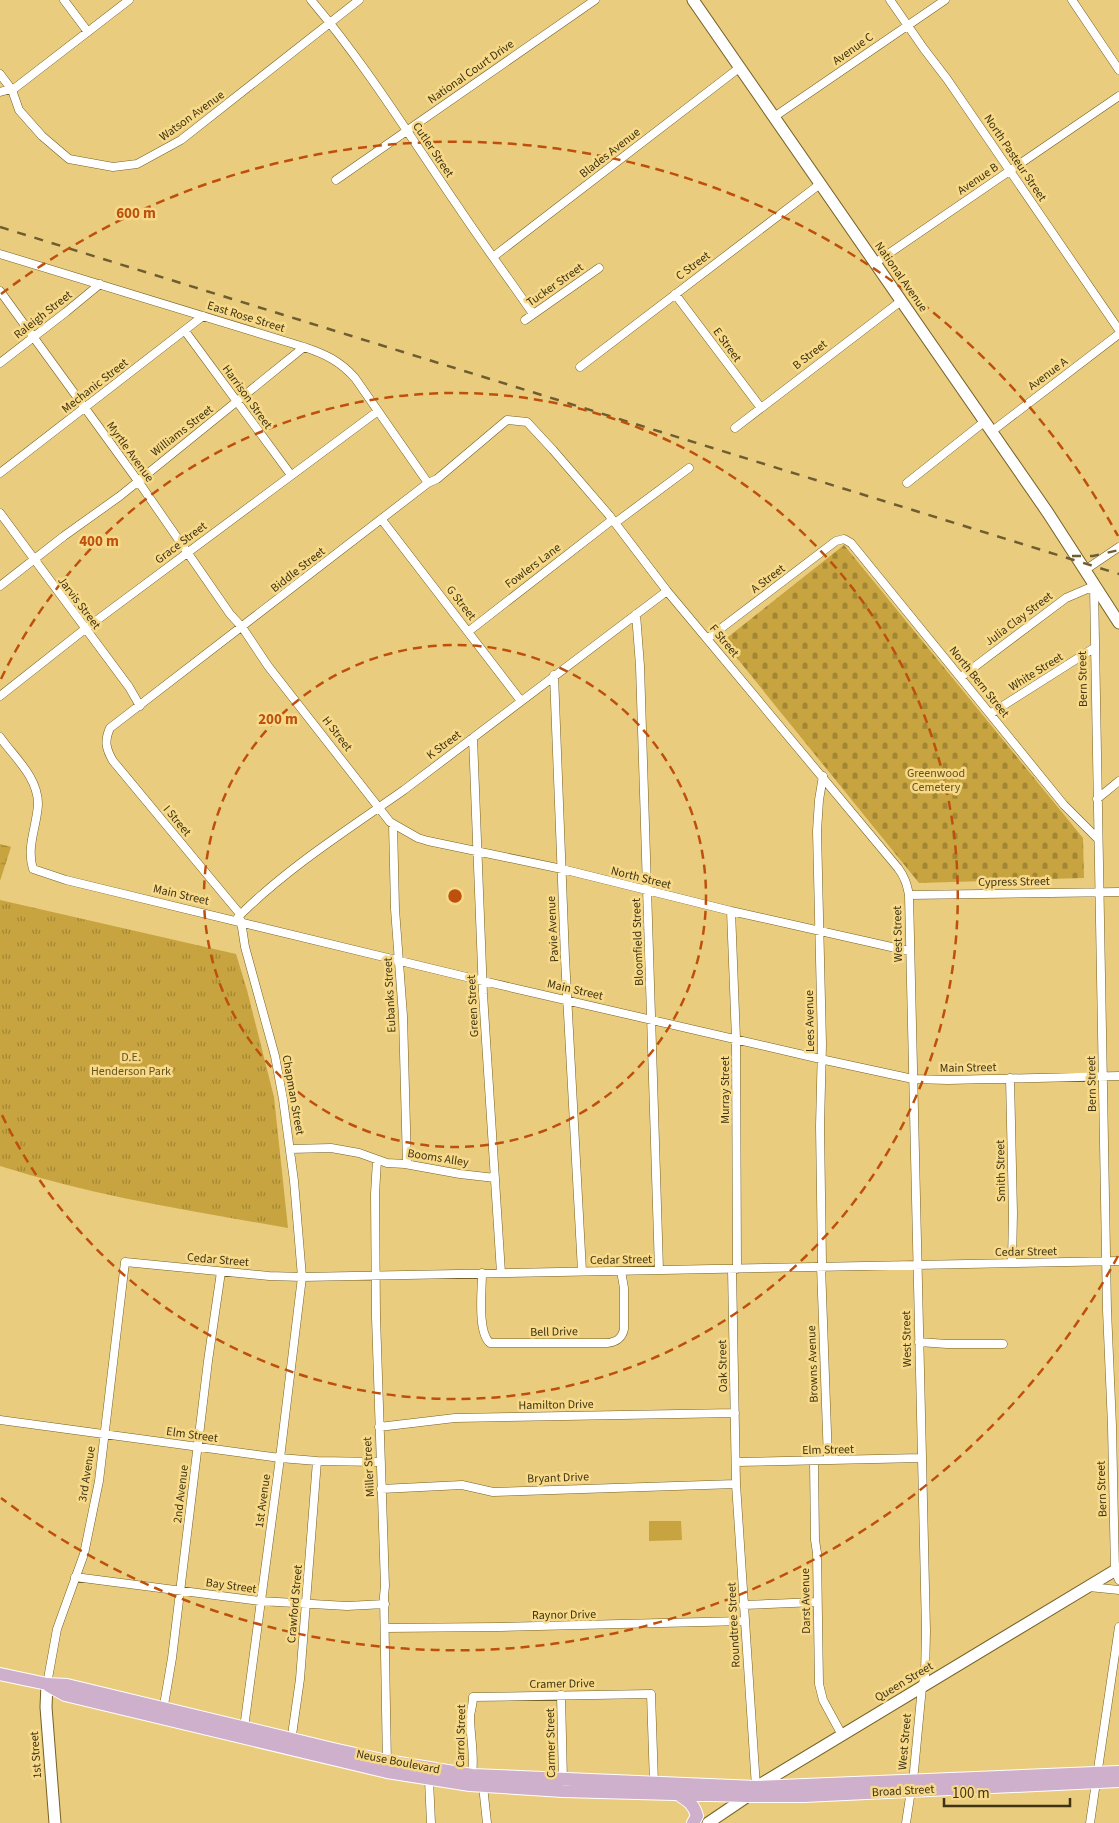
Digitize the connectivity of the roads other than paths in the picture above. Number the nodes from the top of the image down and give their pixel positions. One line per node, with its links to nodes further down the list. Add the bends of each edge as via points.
1 (64, 0): 12 (street)
2 (130, 0): 12 (street)
3 (311, 0): 10 (street, Cutler Street)
4 (359, 0): 10 (street, Watson Avenue)
5 (596, 0): 20 (street, National Court Drive)
6 (693, 0): 13 (street, National Avenue)
7 (890, 0): 11 (street, North Pasteur Street)
8 (945, 0): 11 (street, Avenue C)
9 (1072, 0): 14 (street)
10 (330, 22): 16 (street, Watson Avenue, via 181,140 137,164 113,167 69,159 19,110); 20 (street, Cutler Street)
11 (908, 25): 19 (street, Avenue C); 21 (street, North Pasteur Street)
12 (88, 32): 16 (street)
13 (739, 68): 19 (street, National Avenue); 25 (street, Blades Avenue)
14 (1119, 70)
15 (0, 74): 16 (street, Watson Avenue)
16 (12, 90): 17 (street)
17 (0, 92)
18 (1119, 96): 21 (street, Avenue B)
19 (774, 117): 23 (street, National Avenue)
20 (407, 130): 22 (street, National Court Drive); 25 (street, Cutler Street)
21 (1010, 172): 26 (street, Avenue B); 35 (street, North Pasteur Street)
22 (336, 180)
23 (820, 184): 26 (street, National Avenue); 30 (street, C Street)
24 (0, 254): 28 (street, East Rose Street)
25 (494, 257): 32 (street, Cutler Street)
26 (874, 263): 31 (street, National Avenue)
27 (599, 268): 32 (street, Tucker Street)
28 (100, 284): 33 (street, East Rose Street); 38 (street, Raleigh Street)
29 (0, 291): 38 (street, Myrtle Avenue)
30 (675, 294): 41 (street, C Street); 43 (street, E Street)
31 (901, 301): 43 (street, B Street); 47 (street, National Avenue)
32 (534, 314): 34 (street, Tucker Street)
33 (203, 316): 36 (street, Mechanic Street); 39 (street, East Rose Street)
34 (525, 320)
35 (1119, 330)
36 (185, 331): 42 (street, Harrison Street); 44 (street, Mechanic Street)
37 (1119, 334): 49 (street, Avenue A)
38 (34, 338): 40 (street, Raleigh Street); 44 (street, Myrtle Avenue)
39 (304, 347): 42 (street, Williams Street); 45 (street, East Rose Street, via 344,366)
40 (0, 363)
41 (580, 367)
42 (236, 402): 52 (street, Harrison Street); 53 (street, Williams Street)
43 (761, 408): 48 (street, B Street)
44 (85, 409): 51 (street, Mechanic Street); 53 (street, Myrtle Avenue)
45 (378, 411): 52 (street, Grace Street); 54 (street, East Rose Street)
46 (507, 420): 54 (street, Biddle Street, via 454,466); 58 (street, F Street, via 527,422)
47 (984, 422): 49 (street, National Avenue); 55 (street)
48 (735, 428)
49 (991, 432): 63 (street, National Avenue)
50 (689, 468): 58 (street)
51 (0, 473)
52 (291, 475): 61 (street, Grace Street)
53 (138, 481): 61 (street, Myrtle Avenue); 62 (street, Williams Street)
54 (428, 483): 57 (street, Biddle Street)
55 (907, 483)
56 (0, 513): 62 (street, Jarvis Street)
57 (382, 520): 69 (street, Biddle Street); 71 (street, G Street)
58 (614, 522): 66 (street, F Street); 71 (street, Fowlers Lane)
59 (844, 539): 72 (street, A Street, via 836,541); 75 (street, North Bern Street, via 851,543)
60 (1119, 547): 63 (street)
61 (188, 552): 69 (street, Myrtle Avenue); 70 (street, Grace Street)
62 (34, 560): 64 (street, Williams Street); 70 (street, Jarvis Street)
63 (1085, 570): 65 (street, National Avenue)
64 (0, 586)
65 (1094, 586): 68 (street, National Avenue); 73 (street, Bern Street); 75 (street, Julia Clay Street, via 1066,598)
66 (668, 591): 67 (street, K Street); 72 (street, F Street)
67 (636, 614): 74 (street, K Street); 91 (street, Bloomfield Street)
68 (1119, 623)
69 (242, 628): 78 (street, Biddle Street); 86 (street, H Street)
70 (85, 630): 76 (street, Grace Street); 78 (street, Jarvis Street)
71 (469, 631): 77 (street, G Street)
72 (708, 639): 83 (street, F Street)
73 (1094, 648): 79 (street, White Street); 85 (street, Bern Street)
74 (554, 676): 77 (street, K Street); 90 (street, Pavie Avenue)
75 (961, 677): 79 (street, North Bern Street)
76 (0, 696)
77 (521, 701): 82 (street, K Street)
78 (140, 706): 81 (street, Biddle Street, via 110,728)
79 (990, 714): 88 (street, North Bern Street, via 1064,805)
80 (0, 737): 96 (street, Main Street, via 30,776 35,790 38,803 29,855 33,869 66,880)
81 (106, 738): 96 (street, I Street, via 107,751 113,761)
82 (473, 738): 86 (street, K Street); 89 (street, Green Street)
83 (823, 776): 94 (street, F Street, via 904,876); 97 (street, Lees Avenue, via 817,831)
84 (1119, 781): 85 (street)
85 (1097, 799): 88 (street, Bern Street)
86 (379, 807): 87 (street, North Street); 96 (street, K Street, via 264,891)
87 (393, 824): 89 (street, North Street, via 418,838); 99 (street, Eubanks Street)
88 (1098, 839): 93 (street, Bern Street)
89 (477, 850): 90 (street, North Street); 100 (street, Green Street)
90 (562, 869): 91 (street, North Street); 101 (street, Pavie Avenue)
91 (648, 891): 95 (street, North Street); 102 (street, Bloomfield Street)
92 (1119, 892): 93 (street, Cypress Street)
93 (1099, 893): 94 (street, Cypress Street); 105 (street, Bern Street)
94 (909, 896): 98 (street, West Street)
95 (731, 911): 97 (street, North Street); 103 (street, Murray Street)
96 (239, 918): 99 (street, Main Street); 109 (street, Chapman Street, via 274,1056)
97 (818, 930): 98 (street, North Street); 104 (street, Lees Avenue)
98 (909, 951): 108 (street, West Street)
99 (399, 960): 100 (street, Main Street); 111 (street, Eubanks Street, via 404,1016)
100 (483, 981): 101 (street, Main Street); 112 (street, Green Street)
101 (569, 1000): 102 (street, Main Street); 123 (street, Pavie Avenue)
102 (652, 1020): 103 (street, Main Street); 120 (street, Bloomfield Street)
103 (736, 1039): 104 (street, Main Street); 119 (street, Murray Street)
104 (822, 1059): 108 (street, Main Street); 118 (street, Lees Avenue)
105 (1103, 1076): 106 (street, Main Street); 107 (street, Main Street); 115 (street, Bern Street)
106 (1119, 1076)
107 (1010, 1078): 108 (street, Main Street); 116 (street, Smith Street)
108 (913, 1079): 117 (street, West Street)
109 (290, 1149): 110 (street, Booms Alley, via 331,1148); 127 (street, Chapman Street)
110 (377, 1160): 111 (street, Booms Alley); 126 (street, Miller Street)
111 (407, 1164): 112 (street, Booms Alley)
112 (495, 1178): 125 (street, Green Street)
113 (1119, 1261): 115 (street, Cedar Street)
114 (125, 1262): 122 (street, Cedar Street); 134 (street, 3rd Avenue)
115 (1106, 1262): 116 (street, Cedar Street); 132 (street, Bern Street)
116 (1012, 1263): 117 (street, Cedar Street)
117 (917, 1265): 118 (street, Cedar Street); 128 (street, West Street)
118 (821, 1266): 119 (street, Cedar Street); 138 (street, Browns Avenue)
119 (734, 1269): 120 (street, Cedar Street); 130 (street, Oak Street)
120 (660, 1270): 121 (street, Cedar Street)
121 (621, 1271): 123 (street, Cedar Street); 124 (street, Bell Drive, via 623,1335 619,1340 606,1343 490,1343 482,1326)
122 (221, 1272): 127 (street, Cedar Street); 135 (street, 2nd Avenue)
123 (582, 1272): 125 (street, Cedar Street)
124 (482, 1273): 125 (street, Cedar Street); 126 (street, Cedar Street)
125 (501, 1273)
126 (375, 1276): 127 (street, Cedar Street); 133 (street, Miller Street)
127 (302, 1277): 136 (street, 1st Avenue)
128 (919, 1342): 129 (street); 137 (street, West Street)
129 (1003, 1344)
130 (735, 1413): 133 (street, Hamilton Drive, via 455,1418); 142 (street, Oak Street)
131 (0, 1420): 134 (street, Elm Street)
132 (1116, 1426): 145 (street, Bern Street)
133 (378, 1427): 141 (street, Miller Street)
134 (105, 1435): 135 (street, Elm Street); 146 (street, 3rd Avenue, via 88,1536)
135 (198, 1447): 136 (street, Elm Street); 148 (street, 2nd Avenue)
136 (280, 1458): 139 (street, Elm Street); 150 (street, 1st Avenue)
137 (921, 1458): 138 (street, Elm Street); 160 (street, West Street, via 926,1630)
138 (828, 1460): 140 (street, Elm Street)
139 (317, 1461): 141 (street, Elm Street); 153 (street, Crawford Street)
140 (814, 1461): 142 (street, Elm Street); 151 (street, Darst Avenue)
141 (381, 1462): 144 (street, Miller Street)
142 (736, 1462): 143 (street, Roundtree Street)
143 (736, 1484): 144 (street, Bryant Drive, via 493,1492 462,1485); 154 (street, Roundtree Street)
144 (381, 1489): 152 (street, Miller Street)
145 (1118, 1573): 147 (street, Queen Street)
146 (75, 1577): 148 (street, Bay Street); 159 (street, 3rd Avenue, via 57,1629)
147 (1088, 1587): 149 (street); 160 (street, Queen Street)
148 (180, 1590): 150 (street, Bay Street); 163 (street, 2nd Avenue)
149 (1119, 1590)
150 (260, 1601): 153 (street, Bay Street); 164 (street, 1st Avenue)
151 (817, 1602): 154 (street); 165 (street, Darst Avenue, via 819,1684 823,1700)
152 (385, 1604): 153 (street, Bay Street); 157 (street, Miller Street)
153 (307, 1605): 166 (street, Crawford Street)
154 (743, 1605): 155 (street, Roundtree Street)
155 (744, 1621): 157 (street, Raynor Drive); 177 (street, Roundtree Street)
156 (1119, 1627): 170 (street)
157 (386, 1628): 167 (street, Miller Street)
158 (0, 1674): 159 (main road, Neuse Boulevard)
159 (47, 1684): 163 (main road, Neuse Boulevard, via 67,1685); 179 (street, 1st Street)
160 (922, 1687): 165 (street, Queen Street); 176 (street, West Street)
161 (561, 1695): 162 (street, Cramer Drive); 173 (street, Cramer Drive, via 651,1694); 174 (street, Carmer Street)
162 (473, 1697): 169 (street, Carrol Street, via 470,1716)
163 (163, 1713): 164 (main road, Neuse Boulevard); 166 (main road, Neuse Boulevard)
164 (244, 1728): 166 (main road, Neuse Boulevard)
165 (842, 1735): 177 (street, Queen Street)
166 (291, 1744): 167 (main road, Neuse Boulevard)
167 (387, 1767): 169 (main road, Neuse Boulevard); 171 (main road, Neuse Boulevard)
168 (1119, 1772): 170 (main road, Broad Street)
169 (472, 1775): 174 (main road, Neuse Boulevard)
170 (1097, 1777): 172 (main road, Broad Street); 176 (main road, Broad Street); 185 (street)
171 (429, 1780): 175 (main road, Neuse Boulevard); 180 (street)
172 (1119, 1781)
173 (654, 1783): 174 (main road, Neuse Boulevard); 177 (main road, Neuse Boulevard)
174 (563, 1785): 175 (main road, Neuse Boulevard); 178 (main road, Neuse Boulevard)
175 (483, 1786): 181 (street)
176 (912, 1786): 177 (main road, Broad Street); 184 (street, West Street)
177 (752, 1792): 178 (main road, Neuse Boulevard); 183 (street, Queen Street)
178 (679, 1795): 182 (main road, via 695,1808 697,1816)
179 (54, 1823)
180 (430, 1823)
181 (486, 1823)
182 (694, 1823)
183 (708, 1823)
184 (906, 1823)
185 (1090, 1823)

